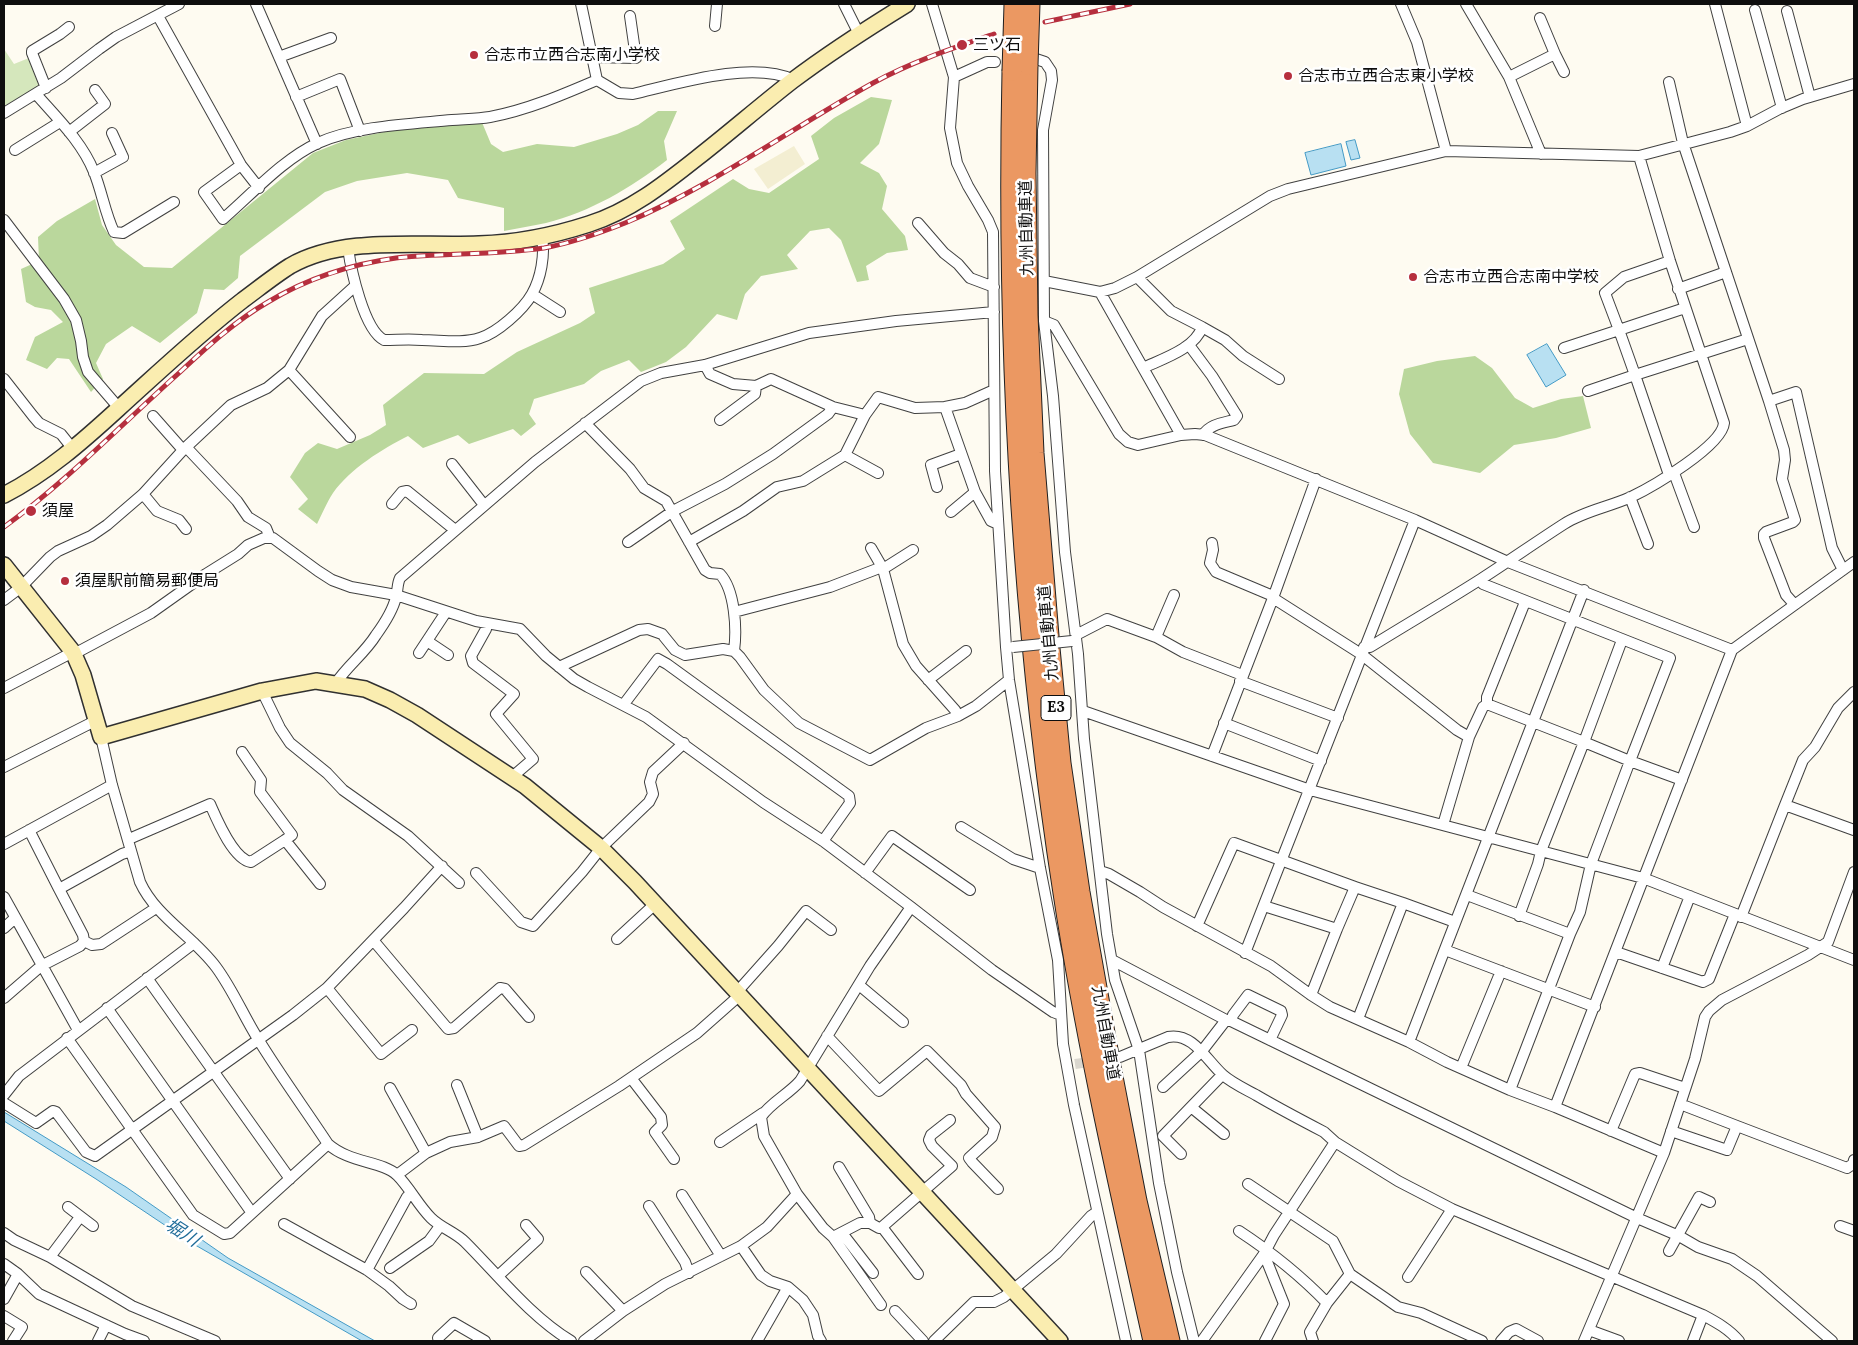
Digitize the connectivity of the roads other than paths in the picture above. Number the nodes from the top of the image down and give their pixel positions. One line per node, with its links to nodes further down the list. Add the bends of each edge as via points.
1 (256, 4): 23 (street)
2 (581, 4): 24 (street)
3 (717, 4): 18 (street)
4 (844, 4): 20 (street)
5 (907, 4): 20 (street)
6 (932, 4): 28 (street)
7 (1014, 4): 26 (highway, 九州自動車道 / E3, bridge)
8 (1030, 4): 26 (highway, 九州自動車道 / E3, bridge)
9 (1401, 4): 49 (street, via 1417,42)
10 (1466, 4): 29 (street)
11 (1715, 4): 42 (street)
12 (174, 5): 15 (street)
13 (1755, 10): 39 (street)
14 (1787, 11): 37 (street)
15 (158, 16): 34 (street, via 99,48); 52 (street)
16 (630, 16): 24 (street, via 636,58)
17 (1540, 18): 22 (street)
18 (715, 26)
19 (69, 27): 34 (street, via 32,51)
20 (859, 34): 31 (street)
21 (331, 38): 23 (street)
22 (1555, 54): 27 (street); 29 (street)
23 (279, 57): 38 (street)
24 (592, 57): 30 (street)
25 (995, 62): 28 (street)
26 (1025, 65): 63 (street, via 1045,62 1052,71 1043,130); 375 (highway, 九州自動車道 / E3, via 1010,176 1011,317 1034,663 1061,884 1085,1026); 376 (highway, 九州自動車道 / E3, via 1028,315 1034,453 1061,763 1111,1070)
27 (1564, 72)
28 (953, 74): 65 (street, via 950,128 957,163 993,232)
29 (1508, 77): 50 (street)
30 (597, 80): 31 (street, via 619,93 633,94 745,72 786,76); 43 (street, via 540,104 490,117)
31 (794, 80): 58 (street, via 657,190 621,212)
32 (1669, 82): 46 (street)
33 (1854, 84): 37 (street)
34 (46, 88): 36 (street)
35 (95, 90): 44 (street, via 105,104)
36 (36, 94): 40 (street); 41 (street)
37 (1810, 96): 39 (street)
38 (296, 97): 43 (street, via 340,79); 47 (street)
39 (1782, 108): 42 (street)
40 (4, 113)
41 (60, 122): 44 (street); 48 (street)
42 (1747, 126): 46 (street)
43 (360, 131): 47 (street)
44 (69, 132): 53 (street)
45 (112, 133): 53 (street, via 123,157)
46 (1683, 143): 51 (street); 61 (street)
47 (317, 144): 54 (street, via 287,162)
48 (15, 150)
49 (1446, 151): 50 (street); 62 (street, via 1270,196)
50 (1541, 154): 51 (street)
51 (1639, 156): 60 (street)
52 (240, 165): 54 (street); 54 (street, via 204,192 224,219)
53 (94, 173): 55 (street, via 114,232 123,233)
54 (259, 188)
55 (174, 202)
56 (4, 220): 91 (street, via 64,299 76,320 88,372)
57 (918, 223): 65 (street, via 970,278)
58 (542, 238): 59 (street, via 477,244); 68 (street, via 544,248 540,271)
59 (348, 248): 64 (street); 91 (street, via 310,256 290,266 206,329)
60 (1670, 261): 66 (street); 74 (street, via 1624,278 1604,292)
61 (1726, 272): 66 (street); 75 (street)
62 (1137, 276): 67 (street); 73 (street, via 1171,311)
63 (1044, 281): 67 (street); 72 (street)
64 (356, 286): 68 (street, via 371,326 384,340 480,338 513,316); 81 (street, via 322,316)
65 (994, 287): 71 (street)
66 (1678, 289): 69 (street)
67 (1100, 292): 80 (street)
68 (532, 294): 70 (street)
69 (1685, 308): 74 (street); 78 (street)
70 (560, 312)
71 (994, 312): 79 (street, via 809,333); 86 (street)
72 (1044, 321): 96 (street, via 1054,326 1119,434 1128,442 1138,446); 147 (street)
73 (1202, 327): 76 (street); 84 (street)
74 (1619, 330): 77 (street); 82 (street)
75 (1748, 339): 78 (street); 88 (street)
76 (1189, 345): 80 (street); 97 (street, via 1237,416 1234,420 1212,426)
77 (1564, 348)
78 (1700, 354): 82 (street); 105 (street, via 1724,423 1723,430 1711,444)
79 (705, 365): 85 (street, via 710,374 733,384); 95 (street, via 661,373 641,381)
80 (1143, 368): 96 (street)
81 (289, 370): 98 (street); 100 (street, via 267,388 232,405)
82 (1635, 375): 87 (street); 105 (street)
83 (4, 379): 99 (street, via 32,416 61,434)
84 (1280, 379)
85 (756, 386): 89 (street, via 771,379); 94 (street, via 755,394)
86 (994, 390): 90 (street, via 965,403); 117 (street)
87 (1588, 391)
88 (1769, 401): 132 (street, via 1796,392 1832,548); 141 (street, via 1785,455 1782,479 1795,520 1766,532 1764,538 1786,595)
89 (834, 407): 92 (street); 114 (street, via 773,454)
90 (945, 407): 92 (street, via 915,408 878,397); 101 (street)
91 (119, 408): 99 (street)
92 (865, 415): 102 (street)
93 (153, 416): 100 (street)
94 (720, 420)
95 (585, 423): 113 (street); 114 (street, via 630,468 644,488 666,501)
96 (1181, 435): 97 (street)
97 (1203, 435): 106 (street)
98 (350, 437)
99 (73, 449): 110 (street)
100 (184, 449): 109 (street); 121 (street, via 237,501 244,513 266,528)
101 (961, 454): 107 (street, via 931,465); 108 (street)
102 (845, 455): 104 (street); 123 (street, via 803,481 778,487 744,511)
103 (452, 464): 113 (street)
104 (878, 473)
105 (1672, 474): 111 (street); 118 (street)
106 (1316, 480): 116 (street); 138 (street)
107 (937, 487)
108 (975, 492): 115 (street); 117 (street, via 991,521)
109 (143, 494): 119 (street, via 158,511 179,520); 134 (street, via 99,530 54,554)
110 (4, 495)
111 (1630, 497): 125 (street); 128 (street, via 1566,523)
112 (392, 504): 120 (street, via 402,492 407,491)
113 (484, 505): 120 (street)
114 (673, 511): 122 (street); 123 (street)
115 (951, 512)
116 (1415, 520): 128 (street); 152 (street)
117 (998, 524): 150 (street)
118 (1694, 527)
119 (186, 529)
120 (455, 530): 137 (street, via 400,578)
121 (270, 538): 137 (street, via 332,580); 155 (street, via 248,545 151,613)
122 (628, 542)
123 (689, 542): 143 (street, via 705,570 720,574 727,581)
124 (1212, 543): 138 (street, via 1210,563 1216,572)
125 (1648, 544)
126 (871, 548): 131 (street)
127 (912, 550): 131 (street)
128 (1508, 562): 133 (street); 135 (street)
129 (1854, 562): 132 (street)
130 (4, 565): 134 (street)
131 (882, 568): 143 (street, via 830,587); 160 (street, via 903,644)
132 (1843, 570): 141 (street)
133 (1480, 580): 140 (street); 152 (street)
134 (20, 588): 139 (street); 155 (street)
135 (1584, 590): 144 (street); 153 (street)
136 (1174, 595): 146 (street)
137 (396, 596): 142 (street); 162 (street, via 375,637)
138 (1273, 597): 152 (street); 159 (street)
139 (4, 600)
140 (1525, 602): 144 (street); 167 (street)
141 (1794, 604): 153 (street)
142 (446, 612): 145 (street); 149 (street)
143 (734, 612): 154 (street)
144 (1573, 620): 148 (street); 172 (street)
145 (487, 623): 158 (street, via 520,630); 183 (street, via 471,656 473,663 514,694 496,714 533,759)
146 (1156, 637): 147 (street, via 1107,619); 159 (street)
147 (1075, 639): 150 (street, bridge); 168 (street)
148 (1622, 640): 176 (street); 181 (street, via 1670,658)
149 (427, 641): 156 (street); 157 (street)
150 (1009, 647): 161 (street)
151 (966, 650): 160 (street)
152 (1363, 650): 170 (street); 175 (street)
153 (1732, 650): 184 (street)
154 (734, 651): 158 (street, via 722,649 685,655 675,650 662,634 648,629 639,630); 169 (street, via 764,690 799,723 870,760 926,728)
155 (73, 653): 163 (street); 171 (street)
156 (420, 653)
157 (448, 655)
158 (559, 667): 166 (street, via 588,688)
159 (1241, 678): 170 (street); 173 (street)
160 (928, 680): 169 (street)
161 (1010, 680): 169 (street); 203 (street)
162 (336, 683): 164 (street, via 316,681); 183 (street, via 365,689 390,700)
163 (4, 688)
164 (262, 691): 174 (street); 202 (street, via 290,743 344,790 408,836)
165 (1854, 692): 187 (street, via 1838,708 1803,760)
166 (624, 704): 177 (street); 195 (street, via 658,659 667,664 849,796 850,803)
167 (1487, 704): 172 (street); 175 (street)
168 (1083, 711): 179 (street); 204 (street)
169 (958, 716)
170 (1338, 718): 180 (street)
171 (97, 720): 174 (street); 182 (street)
172 (1534, 722): 176 (street); 192 (street)
173 (1224, 723): 179 (street); 180 (street)
174 (101, 737): 185 (street)
175 (1469, 737): 188 (street)
176 (1584, 742): 181 (street); 199 (street)
177 (684, 743): 195 (street, via 763,802); 197 (street, via 653,772 650,782 653,794 648,802)
178 (242, 752): 194 (street, via 261,780 260,792 292,835)
179 (1212, 756): 186 (street)
180 (1321, 761): 186 (street)
181 (1630, 761): 184 (street); 201 (street)
182 (4, 767)
183 (512, 777): 197 (street)
184 (1682, 780): 208 (street)
185 (112, 785): 190 (street); 193 (street)
186 (1310, 790): 188 (street); 200 (street)
187 (1785, 805): 191 (street); 222 (street)
188 (1443, 825): 192 (street)
189 (961, 827): 203 (street, via 1014,859)
190 (29, 830): 196 (street); 212 (street)
191 (1854, 830)
192 (1490, 837): 199 (street); 214 (street)
193 (129, 839): 194 (street, via 210,804 222,830 244,861 250,862); 198 (street)
194 (285, 840): 210 (street)
195 (823, 841): 207 (street)
196 (4, 844)
197 (601, 848): 206 (street, via 533,926 521,922); 218 (street)
198 (131, 851): 212 (street); 221 (street, via 143,888)
199 (1541, 851): 201 (street); 223 (street)
200 (1282, 861): 211 (street); 220 (street); 226 (street, via 1234,843)
201 (1591, 864): 208 (street); 230 (street, via 1580,912)
202 (442, 866): 209 (street); 232 (street)
203 (1040, 868): 253 (street, via 1058,960)
204 (1100, 871): 226 (street); 239 (street)
205 (1854, 872): 235 (street, via 1828,942)
206 (476, 873)
207 (865, 873): 213 (street, via 892,836); 219 (street)
208 (1643, 878): 215 (street); 237 (street)
209 (459, 883)
210 (320, 884)
211 (1355, 888): 217 (street); 228 (street)
212 (59, 889): 233 (street)
213 (970, 890)
214 (1467, 895): 223 (street); 225 (street)
215 (1690, 896): 222 (street); 242 (street)
216 (4, 897): 224 (street)
217 (1403, 903): 225 (street); 255 (street)
218 (655, 904): 231 (street); 248 (street)
219 (911, 906): 245 (street); 253 (street, via 992,970)
220 (1264, 906): 228 (street); 238 (street)
221 (156, 908): 233 (street, via 101,944 92,945); 234 (street)
222 (1738, 915): 235 (street); 242 (street, via 1708,979 1703,982)
223 (1519, 916): 230 (street)
224 (15, 918): 227 (street); 241 (street)
225 (1455, 922): 236 (street)
226 (1197, 926): 238 (street)
227 (4, 928)
228 (1337, 929): 249 (street)
229 (831, 930): 248 (street, via 806,911)
230 (1570, 934): 247 (street)
231 (616, 939)
232 (373, 940): 246 (street); 254 (street, via 448,1029 454,1028 500,988 505,989)
233 (84, 941): 241 (street)
234 (194, 943): 244 (street); 262 (street, via 208,956 230,987)
235 (1820, 947): 240 (street); 276 (street, via 1709,1010)
236 (1445, 950): 243 (street); 264 (street)
237 (1616, 952): 242 (street); 251 (street)
238 (1245, 953): 249 (street, via 1271,966)
239 (1112, 960): 256 (street); 265 (street, via 1115,980)
240 (1854, 960)
241 (41, 966): 250 (street); 258 (street)
242 (1662, 968)
243 (1501, 971): 247 (street); 268 (street)
244 (147, 978): 252 (street); 270 (street)
245 (859, 985): 257 (street); 260 (street)
246 (328, 988): 259 (street, via 381,1054); 262 (street)
247 (1548, 990): 251 (street); 277 (street)
248 (738, 994): 269 (street); 272 (street, via 697,1033)
249 (1310, 995): 255 (street)
250 (4, 998)
251 (1595, 1007): 283 (street)
252 (107, 1008): 258 (street); 279 (street)
253 (1061, 1015): 316 (street, via 1063,1044 1071,1066 1074,1105)
254 (529, 1017)
255 (1358, 1019): 264 (street)
256 (1229, 1020): 263 (street); 263 (street, via 1248,996 1281,1011); 266 (street)
257 (903, 1022)
258 (78, 1030): 261 (street)
259 (412, 1030)
260 (827, 1036): 269 (street); 306 (street, via 879,1091 927,1052 995,1127 992,1137 969,1158)
261 (67, 1038): 278 (street, via 19,1076); 287 (street)
262 (258, 1039): 270 (street); 296 (street)
263 (1270, 1040): 319 (street)
264 (1409, 1042): 268 (street)
265 (1139, 1050): 266 (street, via 1175,1036); 267 (street); 295 (street)
266 (1202, 1051): 271 (street); 274 (street)
267 (1120, 1057)
268 (1461, 1068): 277 (street)
269 (807, 1069): 284 (street, via 792,1090); 307 (street)
270 (213, 1071): 279 (street); 304 (street)
271 (1222, 1075): 282 (street); 294 (street, via 1324,1132)
272 (631, 1078): 292 (street, via 522,1146 504,1126); 300 (street, via 661,1117 662,1124 655,1132)
273 (456, 1085): 292 (street)
274 (1163, 1087)
275 (390, 1088): 297 (street)
276 (1685, 1088): 281 (street); 288 (street, via 1636,1074)
277 (1510, 1090): 283 (street)
278 (4, 1095)
279 (173, 1100): 287 (street); 317 (street)
280 (4, 1103): 287 (street, via 36,1123 52,1111 56,1112 86,1152 95,1156)
281 (1680, 1104): 286 (street); 289 (street)
282 (1191, 1107): 290 (street); 291 (street)
283 (1555, 1107): 288 (street)
284 (764, 1112): 293 (street); 309 (street, via 760,1122 764,1136)
285 (950, 1120): 307 (street, via 929,1140 952,1166)
286 (1737, 1126): 289 (street, via 1727,1150); 301 (street, via 1847,1168)
287 (133, 1130): 317 (street, via 193,1215 224,1234 230,1234)
288 (1612, 1131): 298 (street)
289 (1671, 1131): 298 (street)
290 (1224, 1134)
291 (1163, 1136): 295 (street); 299 (street)
292 (478, 1137): 297 (street, via 450,1142)
293 (720, 1142)
294 (1336, 1142): 314 (street, via 1398,1181); 315 (street)
295 (1153, 1143): 377 (street, via 1175,1263)
296 (328, 1144): 303 (street, via 336,1152); 304 (street)
297 (426, 1153): 303 (street)
298 (1664, 1153): 319 (street)
299 (1181, 1154)
300 (674, 1159)
301 (1854, 1160)
302 (839, 1167): 320 (street, via 870,1217)
303 (397, 1175): 308 (street)
304 (290, 1179): 317 (street)
305 (1248, 1184): 315 (street)
306 (998, 1189)
307 (922, 1193): 326 (street); 350 (street)
308 (411, 1194): 324 (street); 339 (street)
309 (797, 1194): 330 (street, via 823,1228); 332 (street, via 767,1227)
310 (682, 1196): 335 (street)
311 (1710, 1202): 331 (street, via 1699,1197)
312 (649, 1206): 341 (street)
313 (68, 1207): 318 (street)
314 (1452, 1208): 347 (street); 348 (street)
315 (1290, 1211): 334 (street); 345 (street, via 1333,1241)
316 (1097, 1212): 350 (street, via 1056,1254); 374 (street)
317 (252, 1213)
318 (80, 1217): 323 (street); 336 (street)
319 (1637, 1218): 331 (street); 348 (street)
320 (870, 1223): 326 (street); 330 (street, via 860,1223)
321 (284, 1224): 339 (street)
322 (526, 1225): 346 (street, via 538,1239)
323 (93, 1226)
324 (440, 1226): 338 (street, via 429,1241); 346 (street, via 463,1240)
325 (1840, 1226): 328 (street)
326 (882, 1227): 344 (street)
327 (1238, 1231): 334 (street)
328 (1854, 1231)
329 (4, 1233): 336 (street)
330 (837, 1235): 342 (street); 354 (street)
331 (1679, 1236): 333 (street); 387 (street, via 1732,1259 1757,1276)
332 (741, 1246): 335 (street); 349 (street, via 770,1281)
333 (1669, 1250)
334 (1265, 1252): 352 (street, via 1300,1276); 377 (street); 378 (street, via 1284,1304)
335 (721, 1256): 341 (street)
336 (50, 1257): 366 (street, via 132,1306)
337 (4, 1264): 343 (street)
338 (390, 1268)
339 (368, 1270): 353 (street)
340 (586, 1272): 355 (street)
341 (689, 1273): 355 (street)
342 (873, 1273)
343 (18, 1274): 351 (street); 359 (street, via 39,1294)
344 (918, 1274)
345 (1350, 1274): 352 (street); 380 (street, via 1398,1307 1421,1313)
346 (498, 1276): 368 (street, via 543,1321)
347 (1408, 1278)
348 (1612, 1278): 357 (street); 360 (street)
349 (788, 1287): 362 (street, via 811,1311); 370 (street)
350 (1012, 1290): 372 (street, via 994,1302 974,1302); 373 (street)
351 (4, 1298)
352 (1327, 1303): 379 (street, via 1310,1332)
353 (411, 1304)
354 (881, 1305)
355 (623, 1311): 369 (street)
356 (896, 1311): 371 (street)
357 (1702, 1315): 385 (street); 386 (street, via 1720,1324)
358 (4, 1316): 363 (street, via 22,1326)
359 (106, 1325): 364 (street); 365 (street)
360 (1589, 1330): 383 (street); 384 (street)
361 (438, 1338): 367 (street, via 454,1323)
362 (817, 1340)
363 (13, 1341)
364 (98, 1341)
365 (144, 1341)
366 (215, 1341)
367 (485, 1341)
368 (571, 1341)
369 (584, 1341)
370 (757, 1341)
371 (923, 1341)
372 (934, 1341)
373 (1060, 1341)
374 (1126, 1341)
375 (1152, 1341)
376 (1170, 1341)
377 (1194, 1341)
378 (1264, 1341)
379 (1313, 1341)
380 (1482, 1341)
381 (1501, 1341): 382 (street, via 1516,1329)
382 (1538, 1341)
383 (1584, 1341)
384 (1619, 1341)
385 (1693, 1341)
386 (1739, 1341)
387 (1832, 1341)

